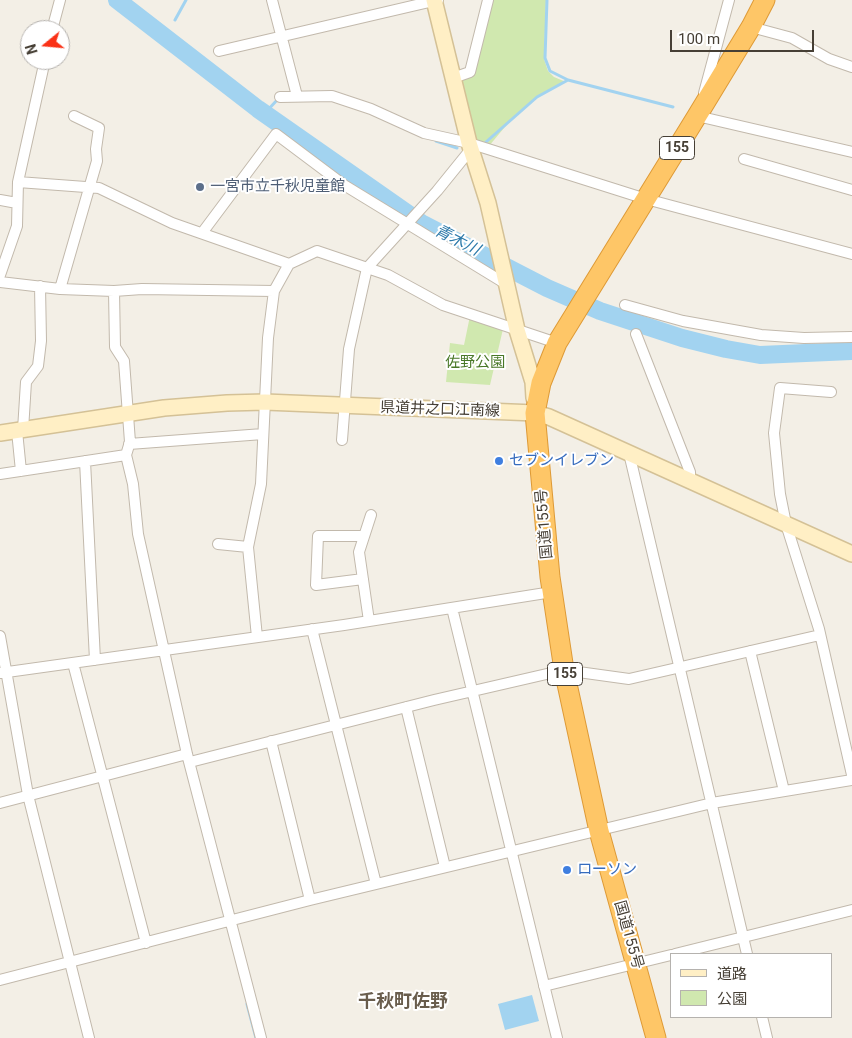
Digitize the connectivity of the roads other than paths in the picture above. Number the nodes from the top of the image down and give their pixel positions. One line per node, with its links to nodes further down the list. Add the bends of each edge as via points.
1 (60, 0): 7 (street)
2 (272, 0): 9 (street)
3 (435, 0): 9 (street); 13 (main road)
4 (488, 0): 13 (street, via 470,72)
5 (729, 0): 17 (street)
6 (764, 0): 8 (highway, 国道155号 / 155)
7 (55, 20)
8 (751, 27): 11 (street, via 792,38 829,59); 17 (highway, 国道155号 / 155)
9 (280, 36): 10 (street); 14 (street)
10 (219, 51)
11 (852, 67)
12 (43, 70): 21 (street)
13 (453, 78): 18 (main road)
14 (297, 96): 15 (street); 18 (street, via 332,96 424,133)
15 (280, 97)
16 (74, 116): 22 (street, via 99,128 97,161)
17 (697, 116): 19 (street); 24 (highway, 国道155号 / 155)
18 (470, 146): 24 (street); 27 (street); 33 (main road, via 488,203)
19 (852, 152)
20 (744, 160): 23 (street)
21 (18, 182): 22 (street); 26 (street)
22 (89, 187): 28 (street, via 99,188 172,223); 36 (street)
23 (852, 190)
24 (646, 199): 29 (street); 43 (highway, 国道155号 / 155)
25 (0, 200): 26 (street)
26 (17, 203): 32 (street, via 17,226)
27 (407, 225): 28 (street, via 344,185 276,134); 31 (street); 33 (street)
28 (202, 233): 30 (street)
29 (852, 254)
30 (289, 264): 31 (street, via 316,251); 38 (street)
31 (368, 268): 40 (street, via 388,275 443,305); 46 (street, via 349,349)
32 (0, 276)
33 (506, 281): 40 (main road)
34 (0, 282): 35 (street)
35 (40, 286): 36 (street); 49 (street, via 38,366 26,382)
36 (60, 289): 37 (street)
37 (114, 291): 38 (street); 48 (street, via 114,347 124,361)
38 (274, 291): 45 (street)
39 (625, 304): 42 (street, via 683,321 761,335 804,338)
40 (517, 330): 43 (street); 47 (main road, via 533,382)
41 (636, 334): 59 (street, via 690,472)
42 (852, 336)
43 (557, 343): 47 (highway, 国道155号 / 155, via 541,382)
44 (831, 392): 61 (street, via 780,388 774,433)
45 (264, 402): 46 (main road, 県道井之口江南線); 48 (main road, 県道井之口江南線, via 202,405); 51 (street)
46 (344, 407): 47 (main road, 県道井之口江南線); 52 (street)
47 (535, 413): 54 (main road, 県道井之口江南線); 67 (highway, 国道155号 / 155)
48 (127, 415): 49 (main road, 県道井之口江南線); 53 (street)
49 (20, 431): 50 (main road, 県道井之口江南線); 57 (street)
50 (0, 433)
51 (263, 434): 53 (street); 64 (street, via 260,484)
52 (342, 440)
53 (129, 444): 55 (street)
54 (629, 453): 59 (main road, 県道井之口江南線); 78 (street)
55 (126, 455): 56 (street); 74 (street, via 138,534)
56 (85, 461): 57 (street); 76 (street)
57 (21, 471): 58 (street)
58 (0, 474)
59 (690, 480): 61 (main road, 県道井之口江南線)
60 (371, 515): 62 (street)
61 (786, 524): 65 (main road, 県道井之口江南線); 71 (street)
62 (364, 536): 66 (street, via 359,552); 66 (street, via 318,536 316,585)
63 (218, 544): 64 (street)
64 (248, 547): 73 (street)
65 (852, 554)
66 (363, 579): 69 (street)
67 (552, 592): 68 (street); 79 (highway, 国道155号 / 155)
68 (452, 608): 69 (street); 81 (street)
69 (369, 621): 70 (street)
70 (312, 629): 73 (street); 83 (street)
71 (820, 635): 75 (street); 86 (street)
72 (0, 636): 80 (street)
73 (257, 637): 74 (street)
74 (162, 650): 76 (street); 85 (street)
75 (750, 650): 78 (street); 89 (street)
76 (95, 660): 77 (street)
77 (73, 663): 80 (street); 87 (street)
78 (679, 668): 79 (street, via 629,679); 92 (street)
79 (564, 670): 81 (street); 93 (highway, 国道155号 / 155)
80 (4, 673): 90 (street)
81 (474, 691): 82 (street); 94 (street)
82 (406, 707): 83 (street); 95 (street)
83 (336, 725): 84 (street); 96 (street)
84 (271, 741): 85 (street); 97 (street)
85 (189, 758): 87 (street); 99 (street)
86 (852, 775)
87 (103, 776): 90 (street); 101 (street)
88 (852, 780): 89 (street)
89 (784, 791): 92 (street)
90 (28, 795): 91 (street); 105 (street)
91 (0, 802)
92 (712, 803): 93 (street); 100 (street)
93 (599, 831): 94 (street); 106 (highway, 国道155号 / 155)
94 (511, 852): 95 (street); 108 (street)
95 (445, 867): 96 (street)
96 (376, 884): 97 (street)
97 (310, 900): 99 (street)
98 (852, 910): 100 (street)
99 (231, 922): 101 (street); 111 (street)
100 (743, 937): 102 (street); 103 (street)
101 (146, 942): 105 (street)
102 (678, 953)
103 (747, 953)
104 (670, 955): 106 (street)
105 (69, 962): 107 (street); 110 (street)
106 (636, 964): 108 (street); 113 (highway, 国道155号 / 155)
107 (0, 980)
108 (544, 986): 112 (street)
109 (762, 1018): 114 (street)
110 (89, 1038)
111 (261, 1038)
112 (558, 1038)
113 (656, 1038)
114 (767, 1038)

